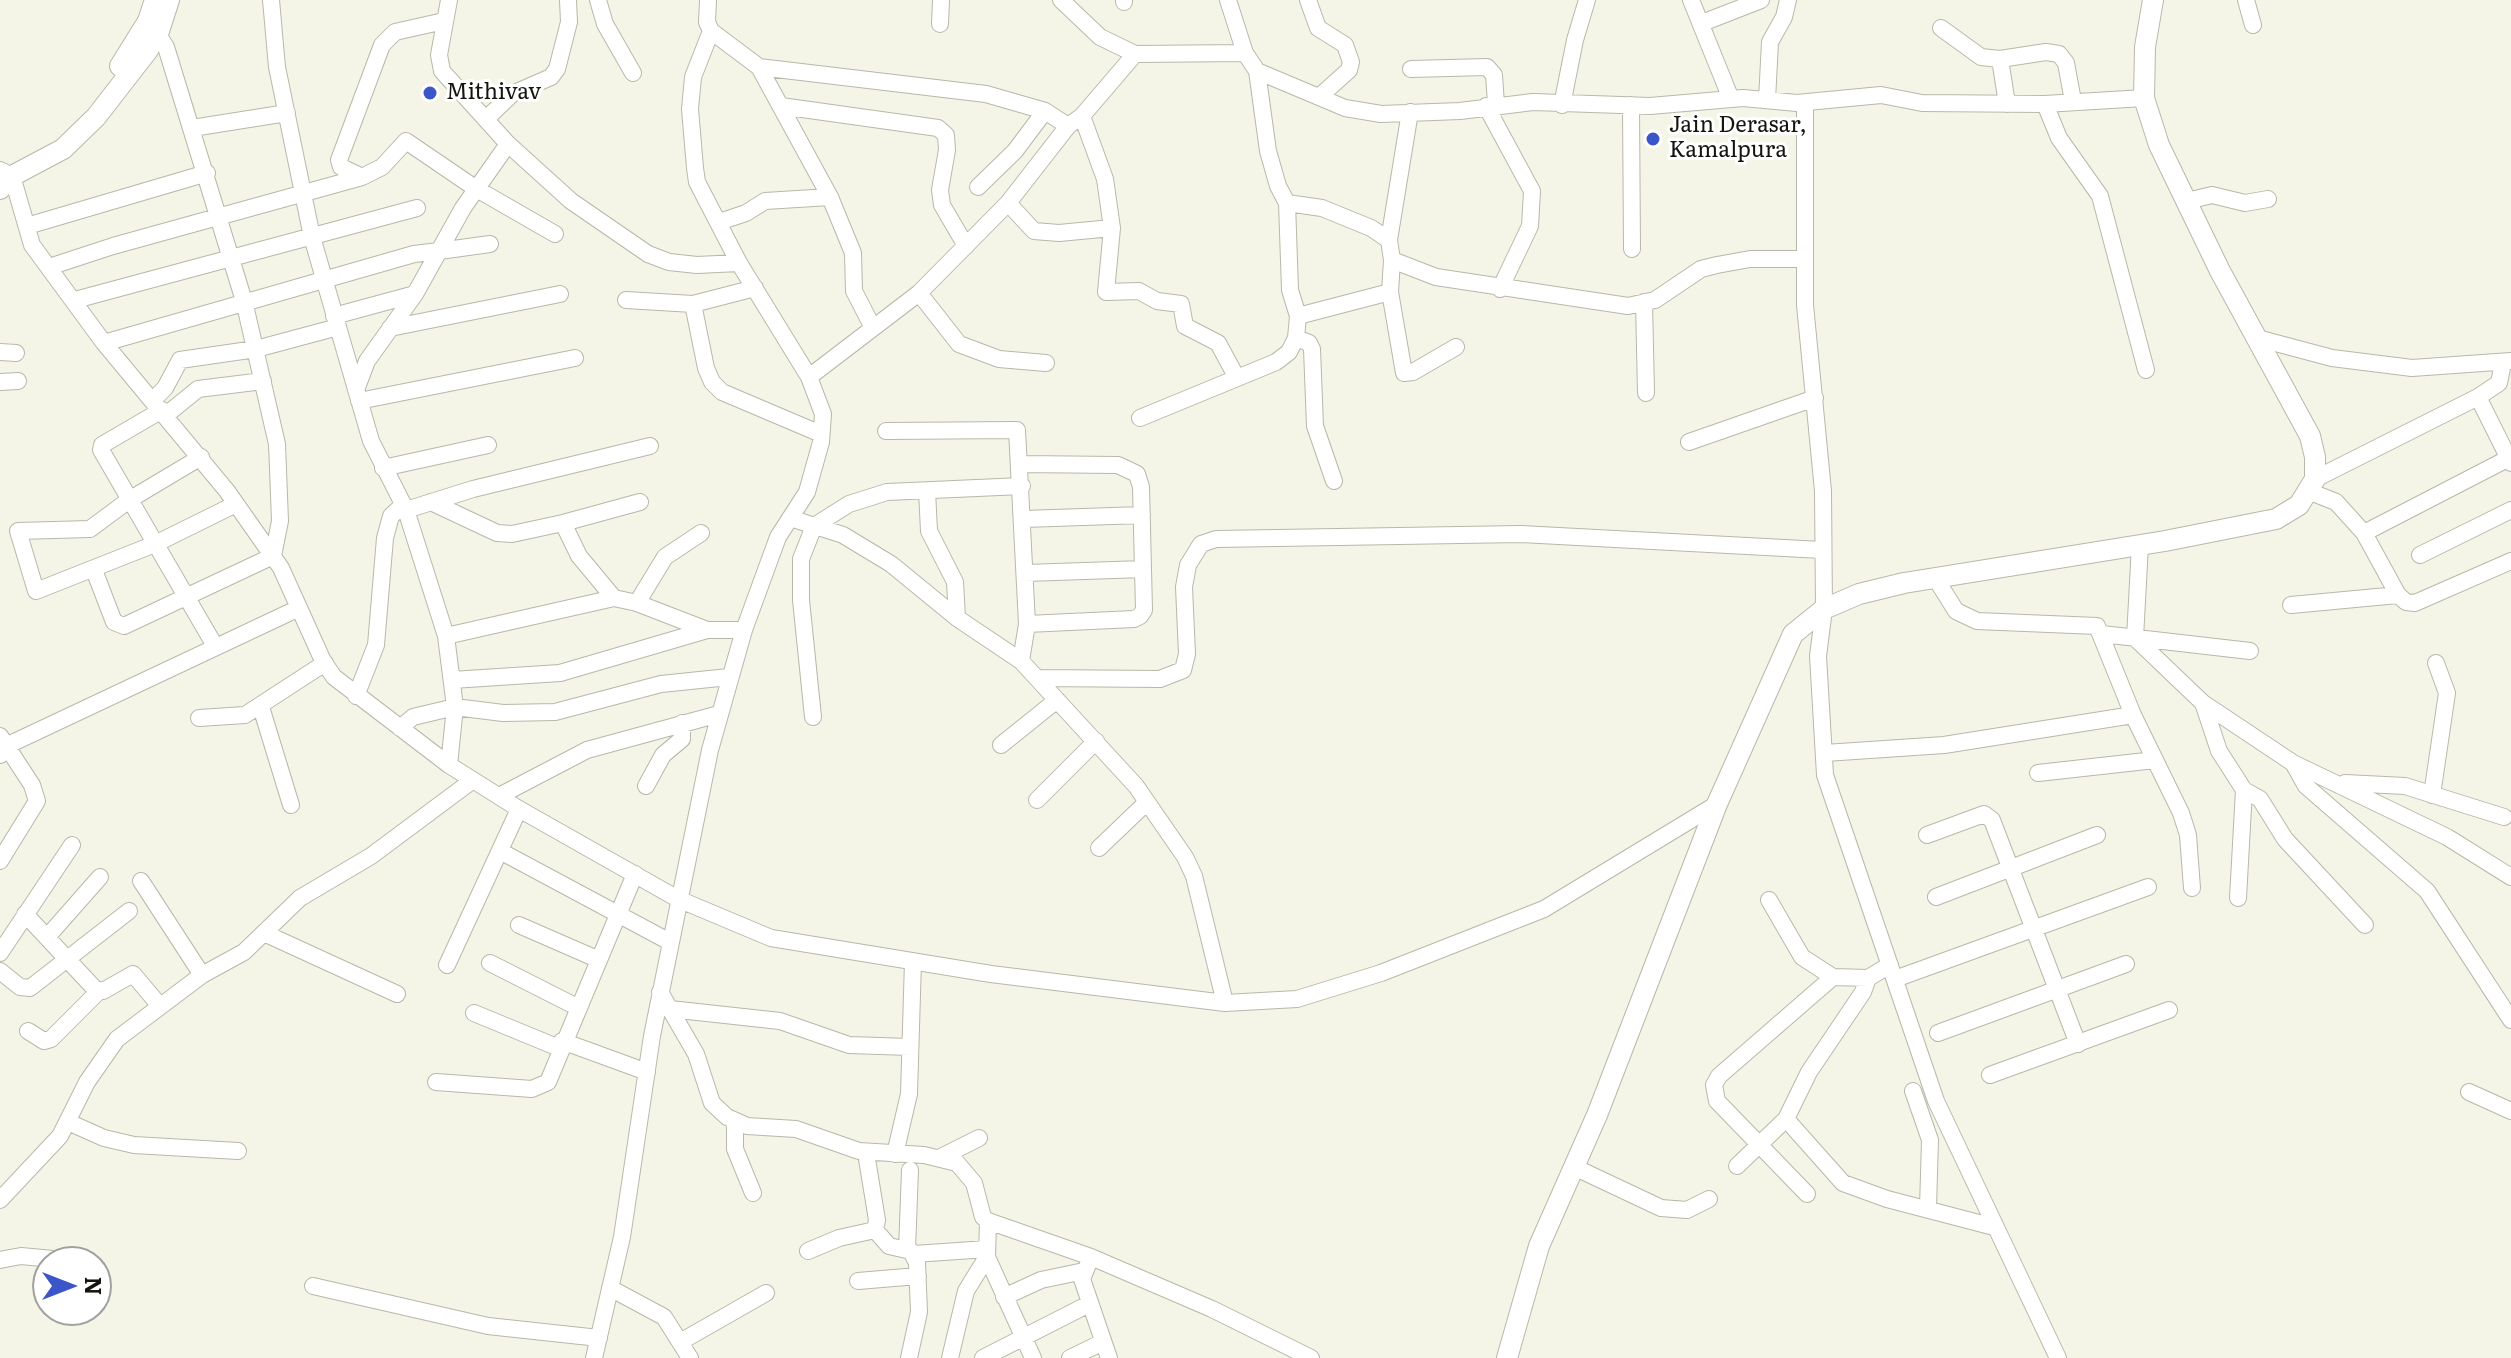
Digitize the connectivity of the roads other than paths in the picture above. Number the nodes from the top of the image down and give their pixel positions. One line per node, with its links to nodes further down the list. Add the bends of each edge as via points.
1 (155, 0): 22 (main road)
2 (169, 0): 22 (main road)
3 (271, 0): 46 (street)
4 (449, 0): 18 (street)
5 (568, 0): 47 (street, via 569,22 557,69 551,77 512,94)
6 (598, 0): 31 (street, via 605,24)
7 (708, 0): 24 (street)
8 (941, 0): 20 (street)
9 (1061, 0): 26 (street, via 1100,37)
10 (1228, 0): 25 (street)
11 (1308, 0): 32 (street, via 1318,28 1345,45 1351,62)
12 (1587, 0): 41 (street)
13 (1691, 0): 19 (street)
14 (1761, 0): 19 (street)
15 (1788, 0): 35 (street, via 1770,42)
16 (2153, 0): 33 (main road)
17 (2246, 0): 21 (street)
18 (444, 21): 47 (street, via 442,71); 52 (street, via 395,32 382,45 339,160 341,167)
19 (1702, 23): 34 (street)
20 (940, 24)
21 (2253, 25)
22 (154, 26): 49 (street); 53 (main road, via 124,84 96,117 63,149)
23 (1941, 28): 27 (street, via 1971,52)
24 (711, 31): 28 (street); 64 (street, via 693,77 690,109 697,182)
25 (1245, 53): 26 (street); 30 (street)
26 (1135, 54): 48 (street)
27 (2000, 59): 36 (street, via 2059,54 2066,63); 38 (street)
28 (759, 67): 43 (street); 44 (street, via 986,94)
29 (1411, 69): 40 (street, via 1487,67 1494,75)
30 (1257, 71): 32 (street); 61 (street, via 1268,151)
31 (633, 73)
32 (1319, 97): 45 (street, via 1381,114)
33 (2144, 98): 36 (street); 59 (main road, via 2159,145)
34 (1731, 99): 35 (street); 42 (street)
35 (1767, 100): 37 (street)
36 (2073, 101): 39 (street)
37 (1805, 103): 38 (street, via 1881,95 1922,103); 75 (street)
38 (2007, 104): 39 (street)
39 (2045, 104): 103 (street, via 2059,138 2100,196)
40 (1491, 105): 41 (street); 45 (street); 81 (street, via 1532,191 1530,226)
41 (1562, 105): 42 (street)
42 (1631, 105): 72 (street)
43 (781, 106): 57 (street); 71 (street, via 938,128 946,135 947,150 942,205)
44 (1045, 111): 48 (street); 54 (street)
45 (1410, 112): 69 (street)
46 (287, 113): 49 (street); 56 (street)
47 (486, 119): 50 (street)
48 (1075, 121): 60 (street); 66 (street, via 1105,179)
49 (192, 128): 51 (street)
50 (508, 144): 55 (street); 77 (street, via 571,201 648,254 697,265)
51 (207, 173): 63 (street); 65 (street)
52 (362, 177): 55 (street, via 382,167 406,141); 56 (street)
53 (4, 178): 65 (street)
54 (978, 187)
55 (475, 188): 67 (street); 73 (street)
56 (301, 191): 63 (street); 68 (street)
57 (830, 197): 64 (street, via 765,201); 93 (street, via 853,253 854,291)
58 (2268, 199): 59 (street, via 2245,203 2212,195)
59 (2187, 201): 96 (main road)
60 (1008, 203): 66 (street, via 1034,231); 71 (street)
61 (1287, 203): 69 (street, via 1322,208); 91 (street, via 1289,279)
62 (417, 208): 68 (street)
63 (221, 217): 74 (street); 78 (street)
64 (719, 222): 77 (street)
65 (27, 226): 78 (street, via 32,245)
66 (1112, 228): 105 (street, via 1106,292 1139,291 1157,301 1181,304 1185,326 1218,343)
67 (555, 234)
68 (312, 237): 74 (street); 79 (street)
69 (1389, 240): 76 (street)
70 (490, 244): 73 (street)
71 (966, 246): 83 (street)
72 (1632, 249)
73 (439, 251): 79 (street); 84 (street)
74 (232, 259): 86 (street); 88 (street)
75 (1805, 259): 89 (street, via 1750,259 1701,269); 112 (street)
76 (1392, 260): 81 (street, via 1436,277); 82 (street)
77 (739, 263): 80 (street)
78 (49, 267): 86 (street)
79 (324, 279): 88 (street); 92 (street)
80 (755, 288): 90 (street); 104 (street)
81 (1500, 289): 89 (street, via 1628,306)
82 (1390, 292): 91 (street); 98 (street, via 1404,373)
83 (919, 293): 93 (street); 102 (street, via 959,344 999,359)
84 (415, 294): 92 (street); 94 (street)
85 (560, 294): 94 (street)
86 (75, 300): 97 (street)
87 (626, 300): 90 (street)
88 (244, 301): 97 (street); 99 (street)
89 (1644, 302): 109 (street)
90 (693, 304): 116 (street, via 712,382 722,392)
91 (1298, 316): 95 (street)
92 (336, 321): 99 (street); 110 (street)
93 (872, 326): 104 (street)
94 (390, 328): 110 (street, via 367,361)
95 (1296, 338): 105 (street, via 1276,362); 124 (street, via 1312,349 1315,426)
96 (2257, 338): 101 (street, via 2332,358 2412,368); 125 (main road, via 2310,436 2315,457)
97 (104, 343): 113 (street)
98 (1456, 347)
99 (256, 349): 107 (street); 113 (street, via 180,360)
100 (575, 358): 110 (street)
101 (2507, 362): 111 (street, via 2499,383)
102 (1046, 363)
103 (2146, 370)
104 (809, 377): 116 (street, via 823,414)
105 (1237, 378): 114 (street)
106 (18, 381): 108 (street)
107 (263, 381): 113 (street, via 198,389); 145 (street, via 277,444 280,521)
108 (0, 382)
109 (1646, 393)
110 (358, 396): 123 (street)
111 (2478, 397): 121 (street); 125 (street)
112 (1815, 398): 117 (street); 143 (street)
113 (161, 408): 120 (street); 128 (street, via 100,448)
114 (1140, 418)
115 (886, 431): 122 (street, via 1011,428 1020,435)
116 (821, 434): 135 (street, via 807,492)
117 (1689, 442)
118 (488, 445): 123 (street)
119 (650, 446): 129 (street)
120 (201, 457): 128 (street); 131 (street)
121 (2510, 459): 140 (street)
122 (1021, 464): 126 (street); 134 (street, via 1130,468 1141,487)
123 (383, 468): 132 (street)
124 (1334, 481)
125 (2311, 485): 140 (street, via 2336,502); 142 (main road, via 2299,505 2276,519)
126 (1022, 486): 127 (street); 136 (street)
127 (927, 491): 138 (street, via 866,496); 158 (street, via 929,531 955,582)
128 (129, 500): 141 (street); 148 (street, via 90,529 18,531 36,591)
129 (431, 502): 132 (street); 137 (street, via 497,533)
130 (640, 502): 137 (street)
131 (236, 504): 141 (street); 145 (street)
132 (405, 508): 163 (street); 173 (street, via 391,516 385,538 376,645)
133 (2511, 510): 144 (street)
134 (1142, 515): 136 (street); 147 (street)
135 (790, 518): 138 (street); 161 (street)
136 (1024, 519): 149 (street)
137 (563, 523): 153 (street, via 579,556)
138 (814, 526): 158 (street, via 843,535 891,564); 180 (street, via 801,559)
139 (701, 533): 154 (street, via 665,557)
140 (2364, 533): 151 (street)
141 (155, 544): 148 (street); 152 (street)
142 (2140, 545): 150 (main road); 164 (street)
143 (1822, 550): 157 (street); 171 (street, via 1521,534 1216,539 1201,544 1188,565 1183,670 1160,679)
144 (2420, 555)
145 (273, 556): 152 (street); 156 (street)
146 (2511, 561): 151 (street, via 2415,603)
147 (1143, 569): 149 (street); 159 (street, via 1144,610 1134,619)
148 (94, 570): 152 (street, via 119,626)
149 (1026, 573): 159 (street)
150 (1936, 579): 157 (main road, via 1859,594); 162 (street, via 1956,611 1977,621 2088,624)
151 (2398, 595): 155 (street)
152 (187, 598): 165 (street)
153 (614, 598): 154 (street); 163 (street)
154 (637, 603): 160 (street)
155 (2291, 605)
156 (299, 608): 165 (street); 168 (street)
157 (1824, 609): 187 (street, via 1818,656); 200 (main road, via 1793,634)
158 (957, 618): 167 (street)
159 (1027, 624): 167 (street)
160 (707, 630): 161 (street); 172 (street, via 560,673)
161 (744, 630): 170 (street)
162 (2102, 634): 164 (street); 179 (street)
163 (446, 636): 172 (street)
164 (2135, 638): 166 (street); 175 (street)
165 (215, 646): 185 (street)
166 (2250, 651)
167 (1021, 661): 171 (street)
168 (325, 663): 173 (street); 176 (street)
169 (2436, 663): 196 (street, via 2447,693)
170 (729, 677): 177 (street, via 661,684 555,712); 178 (street)
171 (1038, 678): 174 (street)
172 (452, 680): 177 (street)
173 (356, 696): 183 (street)
174 (1057, 700): 184 (street); 186 (street)
175 (2203, 703): 189 (street); 195 (street, via 2219,751)
176 (261, 707): 181 (street, via 239,717); 201 (street)
177 (455, 707): 183 (street, via 413,717); 190 (street)
178 (719, 714): 182 (street); 219 (street)
179 (2133, 715): 187 (street, via 1944,745); 188 (street)
180 (813, 717)
181 (199, 718)
182 (682, 723): 194 (street, via 682,739 663,755); 197 (street, via 587,750)
183 (400, 728): 190 (street)
184 (1096, 741): 198 (street); 199 (street)
185 (2, 745): 209 (street, via 32,785 37,801)
186 (1001, 745)
187 (1825, 753): 238 (street, via 1825,775)
188 (2155, 760): 191 (street); 216 (street, via 2188,835)
189 (2293, 763): 193 (street); 252 (street, via 2306,786 2427,891)
190 (449, 765): 192 (street)
191 (2038, 773)
192 (473, 780): 197 (street); 227 (street, via 371,856 300,898)
193 (2339, 783): 196 (street, via 2386,783); 213 (street, via 2447,837)
194 (646, 786)
195 (2244, 790): 218 (street); 225 (street, via 2260,799 2285,839)
196 (2432, 795): 203 (street)
197 (499, 796): 202 (street)
198 (1037, 800)
199 (1147, 802): 207 (street); 246 (street, via 1194,876)
200 (1717, 804): 246 (street, via 1544,909 1381,973 1297,999); 274 (main road)
201 (291, 805)
202 (519, 809): 208 (street); 211 (street)
203 (2504, 817)
204 (1927, 835): 210 (street, via 1989,816)
205 (2097, 835): 210 (street)
206 (72, 845): 222 (street)
207 (1099, 848)
208 (500, 851): 223 (street); 236 (street)
209 (0, 861)
210 (2010, 869): 217 (street); 226 (street)
211 (635, 874): 219 (street); 223 (street)
212 (100, 877): 228 (street)
213 (2511, 877)
214 (141, 881): 239 (street)
215 (2148, 887): 226 (street)
216 (2192, 888)
217 (1936, 897)
218 (2238, 898)
219 (678, 899): 229 (street); 233 (street, via 771,938)
220 (1769, 900): 240 (street, via 1802,957)
221 (129, 911): 231 (street)
222 (25, 914): 228 (street); 230 (street)
223 (617, 914): 229 (street); 232 (street)
224 (519, 925): 232 (street)
225 (2365, 925)
226 (2033, 929): 238 (street); 242 (street)
227 (264, 933): 239 (street, via 244,952); 245 (street)
228 (48, 936): 231 (street)
229 (670, 942): 244 (street)
230 (0, 953)
231 (70, 959): 237 (street, via 30,988 20,987); 243 (street)
232 (597, 959): 248 (street)
233 (913, 961): 246 (street); 257 (street)
234 (490, 963): 248 (street)
235 (2126, 964): 242 (street)
236 (447, 965)
237 (0, 971)
238 (1892, 972): 241 (street); 282 (street, via 1936,1101)
239 (202, 975): 247 (street)
240 (1833, 977): 241 (street); 268 (street, via 1714,1085 1717,1101)
241 (1868, 978): 264 (street)
242 (2057, 990): 254 (street); 255 (street)
243 (99, 991): 247 (street, via 130,974); 253 (street, via 51,1039 44,1041)
244 (660, 992): 249 (street); 258 (street)
245 (397, 994)
246 (1225, 1003)
247 (160, 1006): 265 (street, via 109,1047)
248 (577, 1007): 256 (street)
249 (670, 1009): 257 (street, via 780,1021 849,1045); 266 (street, via 696,1054 712,1103)
250 (2169, 1010): 255 (street)
251 (474, 1013): 256 (street)
252 (2511, 1020)
253 (28, 1031)
254 (1938, 1033)
255 (2078, 1044): 259 (street)
256 (561, 1045): 258 (street); 260 (street, via 548,1082 532,1089)
257 (910, 1047): 271 (street, via 909,1094)
258 (647, 1072): 293 (street)
259 (1990, 1075)
260 (436, 1082)
261 (1913, 1091): 280 (street, via 1930,1140)
262 (2469, 1092): 263 (street)
263 (2511, 1111)
264 (1786, 1119): 268 (street); 280 (street, via 1843,1183)
265 (68, 1122): 269 (street, via 134,1145); 278 (street)
266 (735, 1122): 270 (street, via 796,1129); 276 (street, via 735,1149)
267 (979, 1138): 272 (street)
268 (1760, 1145): 273 (street); 277 (street)
269 (238, 1151)
270 (866, 1153): 271 (street); 283 (street)
271 (895, 1154): 272 (street)
272 (941, 1157): 281 (street, via 968,1172)
273 (1737, 1166)
274 (1574, 1167): 279 (street, via 1661,1208 1687,1210); 309 (main road, via 1539,1246)
275 (910, 1170): 285 (street)
276 (753, 1193)
277 (1807, 1194)
278 (0, 1199)
279 (1709, 1199)
280 (1928, 1208): 282 (street)
281 (988, 1221): 286 (street); 289 (street)
282 (1994, 1227): 310 (street)
283 (875, 1230): 284 (street); 285 (street, via 889,1246)
284 (808, 1251)
285 (910, 1252): 286 (street); 290 (street)
286 (987, 1253): 295 (street); 304 (street, via 966,1291)
287 (32, 1257): 288 (street)
288 (0, 1260)
289 (1087, 1264): 295 (street); 296 (street, via 1082,1279); 308 (street, via 1212,1309)
290 (918, 1276): 291 (street); 303 (street, via 919,1312)
291 (858, 1281)
292 (313, 1286): 297 (street, via 488,1326)
293 (610, 1288): 297 (street); 299 (street, via 654,1309)
294 (766, 1293): 299 (street)
295 (1004, 1297): 298 (street)
296 (1089, 1304): 298 (street); 300 (street)
297 (599, 1338): 301 (street)
298 (1022, 1338): 305 (street); 306 (street)
299 (680, 1342): 302 (street)
300 (1106, 1350): 307 (street)
301 (594, 1358)
302 (690, 1358)
303 (909, 1358)
304 (950, 1358)
305 (983, 1358)
306 (1033, 1358)
307 (1070, 1358)
308 (1311, 1358)
309 (1507, 1358)
310 (2058, 1358)

